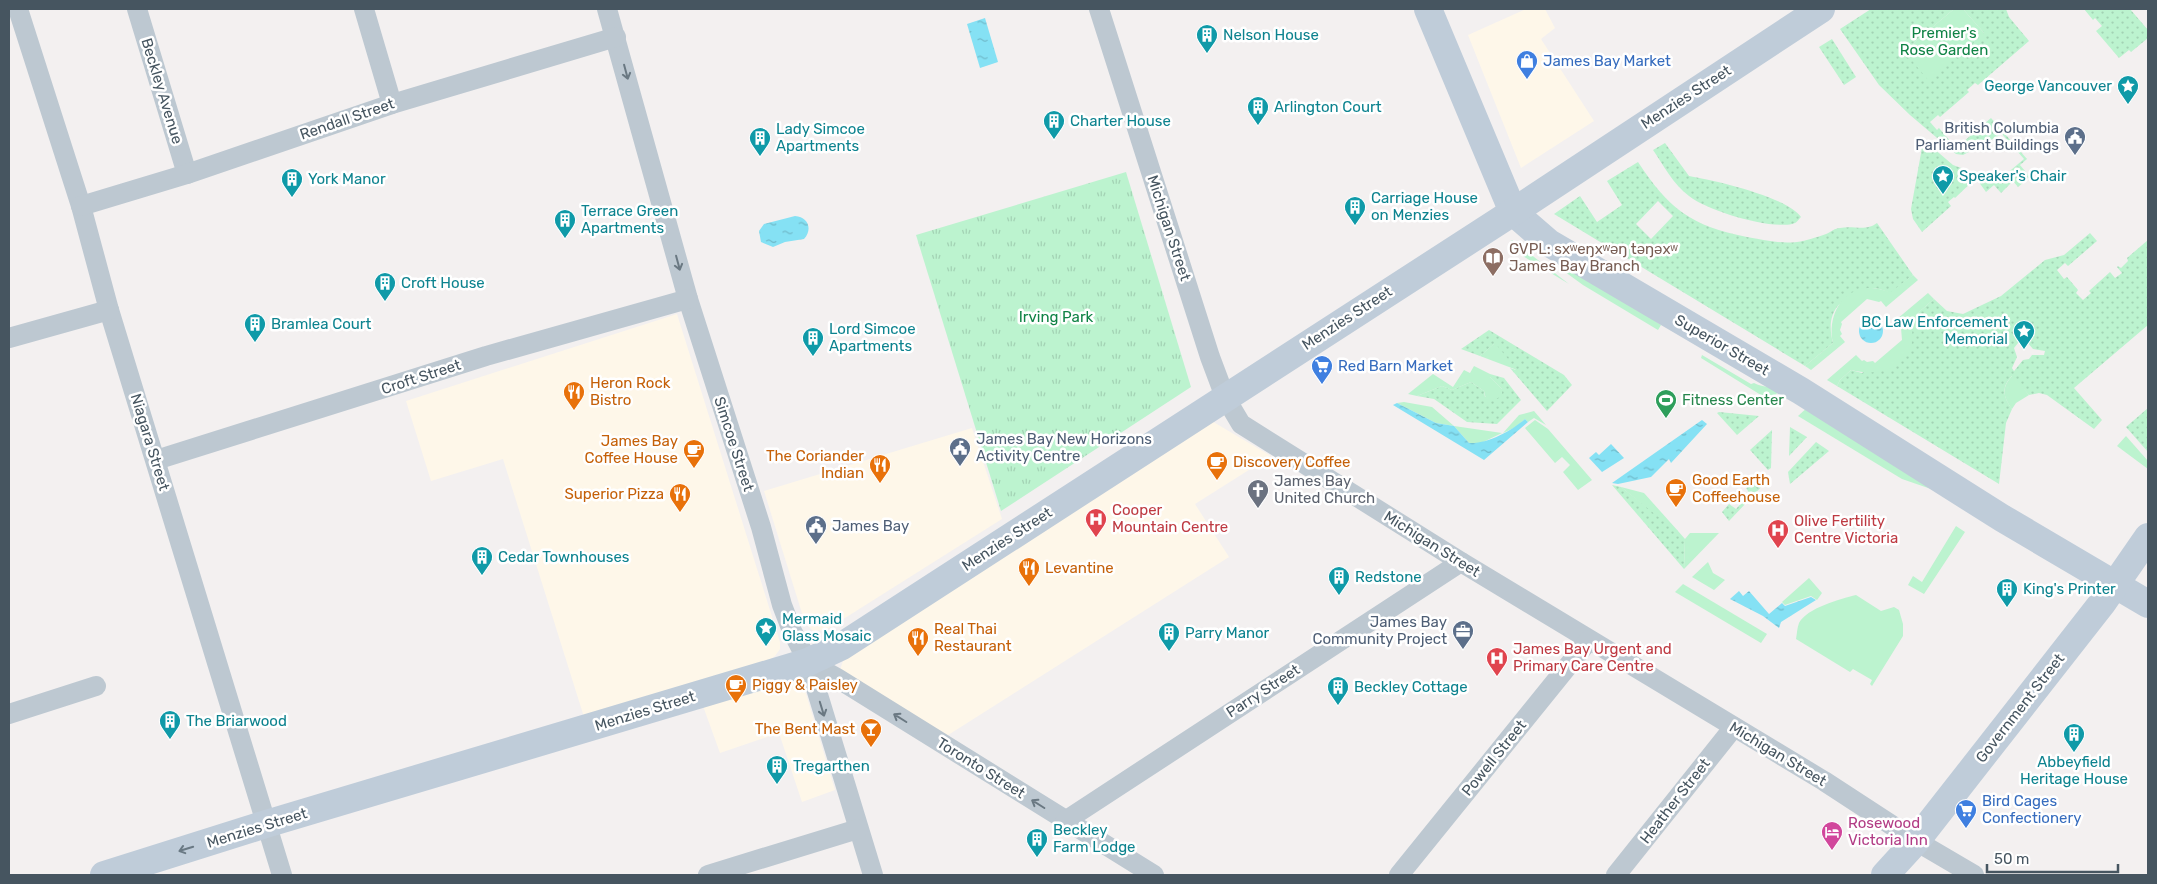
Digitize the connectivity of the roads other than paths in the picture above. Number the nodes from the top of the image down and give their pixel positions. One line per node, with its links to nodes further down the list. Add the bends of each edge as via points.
1 (18, 9): 11 (street, Niagara Street)
2 (137, 9): 10 (street, Beckley Avenue)
3 (364, 9): 9 (street)
4 (607, 9): 8 (street, Simcoe Street)
5 (1099, 9): 16 (street, Michigan Street)
6 (1428, 9): 12 (street, Superior Street)
7 (1818, 10): 12 (street, Menzies Street)
8 (616, 37): 9 (street, Rendall Street); 13 (street, Simcoe Street, one-way to 13)
9 (392, 104): 10 (street, Rendall Street)
10 (187, 174): 11 (street, Rendall Street)
11 (81, 206): 14 (street, Niagara Street)
12 (1512, 212): 16 (street, Menzies Street); 20 (street, Superior Street, via 1549,243 1801,391)
13 (688, 299): 17 (street, Croft Street, via 486,356); 23 (street, Simcoe Street, via 761,527 782,605)
14 (109, 310): 15 (street); 17 (street, Niagara Street)
15 (9, 338)
16 (1225, 397): 19 (street, Michigan Street, via 1241,424); 23 (street, Menzies Street, via 842,646)
17 (156, 460): 28 (street, Niagara Street)
18 (2148, 537): 20 (street, Government Street)
19 (1461, 562): 22 (street, Michigan Street); 27 (street, Parry Street)
20 (2116, 585): 21 (street, Superior Street); 30 (street, Government Street)
21 (2148, 604)
22 (1589, 640): 26 (street, Michigan Street); 36 (street, Powell Street)
23 (808, 662): 27 (street, Toronto Street, one-way to 23); 28 (street, Menzies Street); 29 (street, Simcoe Street, one-way to 29)
24 (96, 686): 25 (street)
25 (9, 714)
26 (1734, 727): 30 (street, Michigan Street); 37 (street, Heather Street)
27 (1066, 821): 35 (street, Toronto Street)
28 (266, 824): 31 (street, Menzies Street, one-way to 31); 32 (street, Niagara Street)
29 (858, 829): 33 (street); 34 (street, Simcoe Street)
30 (1916, 841): 38 (street, Government Street); 39 (street, Michigan Street)
31 (104, 875)
32 (282, 875)
33 (708, 875)
34 (873, 875)
35 (1154, 875)
36 (1399, 875)
37 (1616, 875)
38 (1885, 875)
39 (1974, 875)

